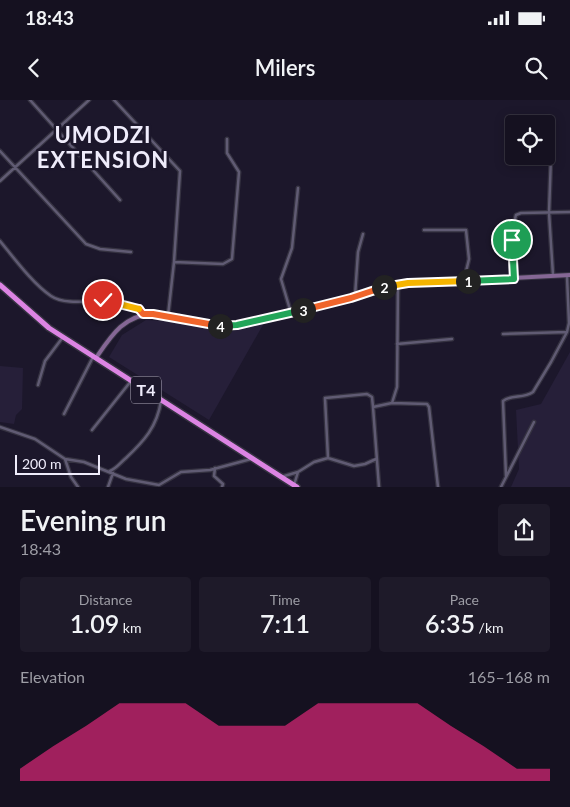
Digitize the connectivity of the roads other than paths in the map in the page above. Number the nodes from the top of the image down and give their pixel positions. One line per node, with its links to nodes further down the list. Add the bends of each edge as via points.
1 (30, 100): 4 (street)
2 (89, 100): 4 (street)
3 (114, 100): 18 (street, via 180,171)
4 (58, 130): 8 (street); 11 (street)
5 (227, 139): 18 (street, via 227,153 239,172 232,259 223,264)
6 (0, 151): 8 (street)
7 (551, 165): 13 (street)
8 (15, 168): 9 (street); 17 (street, via 86,244)
9 (0, 181)
10 (298, 188): 26 (street, via 292,248 281,279)
11 (120, 200)
12 (570, 212): 13 (street)
13 (549, 213): 20 (street); 21 (street, via 521,212 515,216 512,231)
14 (424, 230): 22 (street, via 466,230 469,259)
15 (363, 234): 25 (street, via 358,252)
16 (0, 241): 27 (street, via 51,296 71,302 113,301 136,307)
17 (131, 252)
18 (174, 262): 28 (street)
19 (568, 276): 20 (street); 29 (street)
20 (553, 277): 21 (street)
21 (514, 279): 22 (street)
22 (464, 281): 23 (street)
23 (398, 284): 25 (street); 34 (street)
24 (0, 286): 32 (highway, T4, via 33,316)
25 (355, 297): 26 (street)
26 (291, 313): 28 (street, via 227,327)
27 (143, 314): 28 (street); 35 (street, via 130,318 120,327)
28 (168, 318)
29 (569, 322): 30 (street)
30 (567, 332): 31 (street); 52 (street, via 532,392 503,401)
31 (503, 334)
32 (63, 337): 35 (highway, T4); 37 (street, via 45,361)
33 (452, 340): 34 (street)
34 (397, 344): 39 (street, via 397,388)
35 (95, 358): 36 (highway, T4); 41 (street)
36 (131, 381): 38 (highway, T4); 44 (street)
37 (38, 385)
38 (161, 400): 47 (highway, T4); 51 (street, via 159,414 140,447)
39 (392, 402): 40 (street); 59 (street, via 427,404 429,407)
40 (373, 407): 45 (street, via 372,397 367,394 325,398); 48 (street)
41 (64, 414)
42 (534, 422): 52 (street)
43 (0, 427): 46 (street, via 35,439)
44 (92, 430)
45 (328, 458): 48 (street, via 354,466); 50 (street)
46 (65, 459): 51 (street, via 84,462); 55 (street, via 71,478)
47 (251, 459): 49 (street); 53 (highway, T4)
48 (376, 459): 58 (street)
49 (215, 468): 51 (street, via 181,472 159,485); 57 (street, via 214,476 223,484)
50 (298, 472): 53 (street); 54 (street)
51 (111, 473): 56 (street)
52 (506, 476): 60 (street)
53 (280, 477): 54 (highway, T4)
54 (291, 485)
55 (78, 487)
56 (108, 487)
57 (222, 487)
58 (379, 487)
59 (438, 487)
60 (501, 487)

